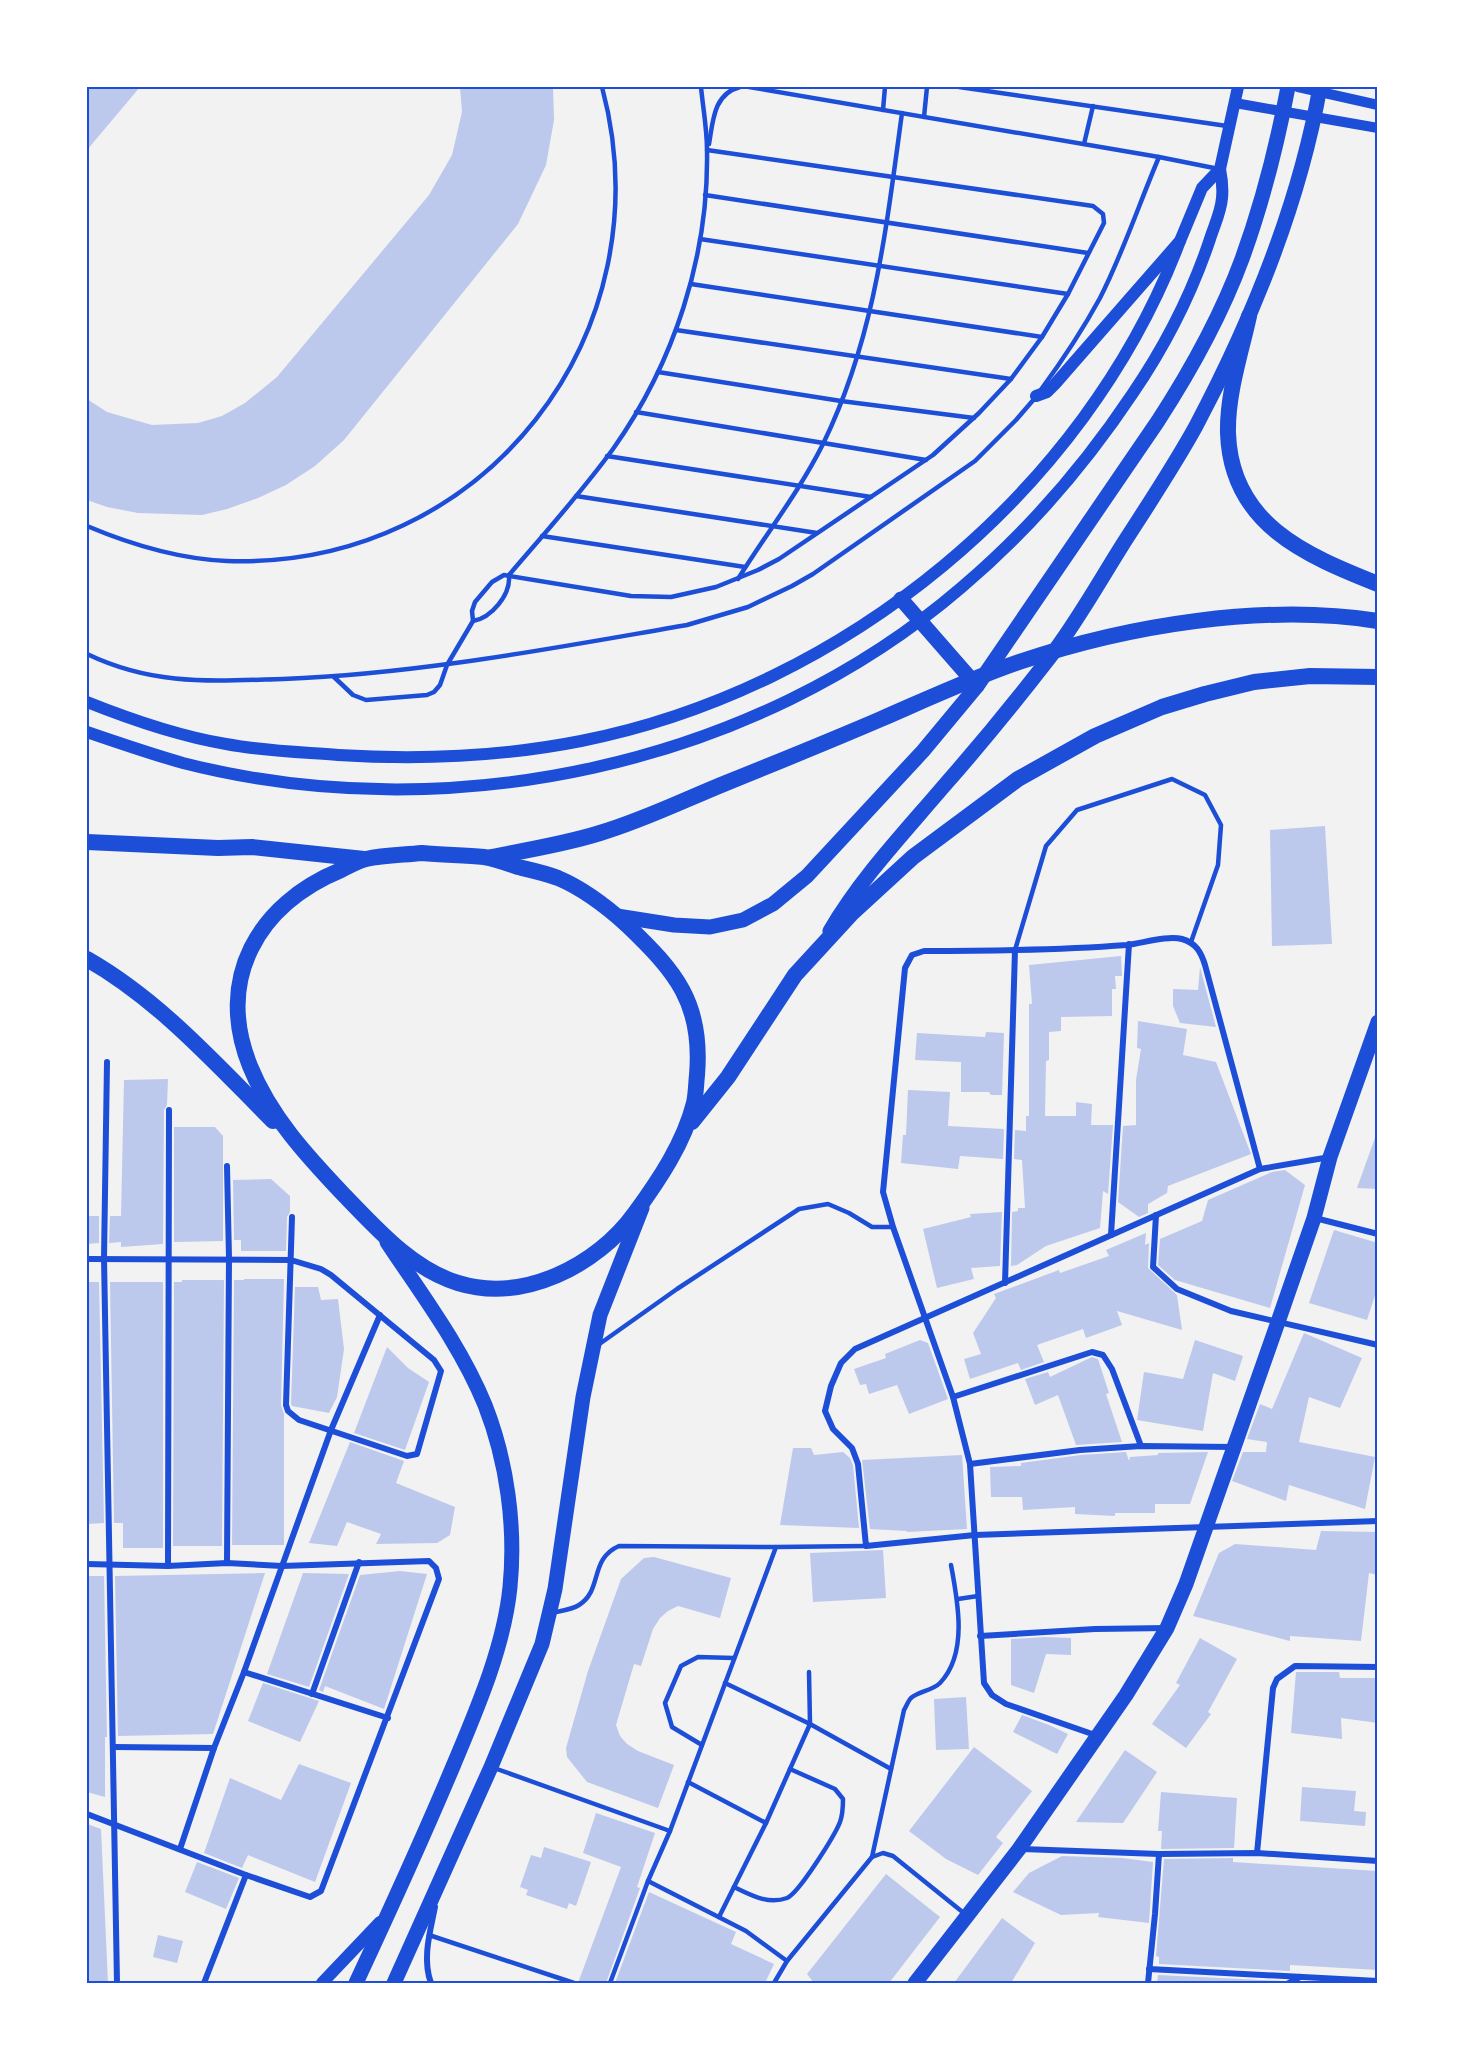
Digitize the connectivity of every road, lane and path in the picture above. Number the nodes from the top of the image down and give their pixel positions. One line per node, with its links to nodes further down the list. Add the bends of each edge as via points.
1 (602, 87): 50 (lane, via 612,132 616,189 612,246 599,302 577,356 553,396 530,427 490,468 445,503 394,530 312,555 255,561 198,558 141,546)
2 (701, 87): 21 (lane)
3 (740, 87): 21 (lane, via 730,90 719,101)
4 (749, 87): 15 (lane)
5 (885, 87): 15 (lane)
6 (927, 87): 17 (lane)
7 (959, 87): 14 (lane)
8 (1238, 87): 12 (main road)
9 (1288, 87): 66 (main road, via 1242,259 1182,383)
10 (1298, 87): 13 (street)
11 (1320, 87): 34 (main road, via 1288,213)
12 (1234, 103): 18 (main road); 19 (street)
13 (1378, 105)
14 (1093, 106): 18 (lane); 20 (lane)
15 (883, 110): 16 (lane)
16 (902, 113): 17 (lane); 24 (lane)
17 (924, 117): 20 (lane)
18 (1229, 126): 23 (main road)
19 (1378, 128)
20 (1084, 144): 22 (lane)
21 (707, 150): 24 (lane); 25 (lane)
22 (1159, 157): 23 (lane); 40 (lane, via 1101,296)
23 (1220, 169): 28 (main road, via 1202,188); 60 (main road, via 1221,206 1204,256 1148,371 1057,494 984,568)
24 (893, 177): 26 (lane); 29 (lane, via 1093,206 1103,214 1104,223)
25 (705, 195): 26 (lane); 27 (lane)
26 (886, 223): 29 (lane); 30 (lane)
27 (700, 239): 30 (lane); 31 (lane)
28 (1180, 241): 40 (main road, via 1055,384); 58 (main road, via 1136,336 1075,429 984,530)
29 (1088, 253): 32 (lane)
30 (880, 266): 32 (lane); 33 (lane)
31 (691, 284): 33 (lane); 35 (lane)
32 (1068, 294): 36 (lane)
33 (871, 312): 36 (lane); 37 (lane)
34 (1249, 316): 57 (highway, via 1230,402 1228,432 1240,490 1257,516 1281,537 1318,559); 75 (main road, via 1194,428 1052,655 946,785 881,857)
35 (676, 330): 37 (lane); 38 (lane)
36 (1042, 337): 39 (lane)
37 (858, 356): 39 (lane); 41 (lane)
38 (658, 372): 41 (lane); 42 (lane)
39 (1011, 379): 43 (lane)
40 (1036, 396): 63 (lane, via 975,461 820,569 771,597 687,625)
41 (841, 401): 43 (lane); 44 (lane)
42 (636, 412): 44 (lane); 45 (lane)
43 (974, 418): 46 (lane)
44 (822, 444): 46 (lane); 47 (lane)
45 (608, 456): 47 (lane); 48 (lane)
46 (926, 460): 49 (lane)
47 (800, 485): 49 (lane); 51 (lane)
48 (576, 496): 51 (lane); 53 (lane)
49 (871, 497): 52 (lane)
50 (87, 526)
51 (773, 526): 52 (lane); 54 (lane)
52 (817, 533): 56 (lane, via 779,559)
53 (542, 536): 54 (lane); 55 (lane)
54 (745, 567): 56 (lane)
55 (509, 575): 56 (lane, via 649,597 671,597); 59 (lane, via 507,589 497,606); 59 (lane, via 496,579 483,593 473,606)
56 (738, 579)
57 (1378, 585)
58 (901, 599): 60 (main road); 67 (main road, via 830,645 722,698 584,741 521,752 378,758 274,750 171,732)
59 (473, 621): 63 (lane)
60 (919, 621): 66 (main road); 68 (main road, via 843,670 732,725 654,753 592,769 520,780 460,787 377,789 314,785 184,763)
61 (1378, 621): 70 (highway, via 1321,615 1233,617 1125,633 963,682 656,814 544,848)
62 (87, 654): 64 (lane, via 122,669 174,680)
63 (447, 664): 64 (lane); 64 (lane, via 440,685 427,695 366,700 353,695)
64 (334, 677)
65 (1377, 677): 75 (highway, via 1310,676 1254,681 1162,707 1095,736 1018,779 913,857)
66 (977, 686): 72 (main road, via 845,836 773,904 743,920 710,927)
67 (87, 702)
68 (87, 732)
69 (87, 842): 71 (highway, via 252,847)
70 (487, 857): 71 (highway, via 422,853); 72 (highway, via 562,880)
71 (365, 859): 82 (highway, via 311,883 282,905 258,935 242,969 238,1010 248,1062 270,1105)
72 (617, 916): 81 (highway, via 671,970 694,1020 698,1059 695,1101)
73 (1191, 942): 74 (street, via 1179,938); 76 (lane, via 1218,865 1221,825 1205,795 1172,779 1077,810 1046,846); 85 (street, via 1206,965)
74 (1129, 944): 76 (street); 93 (street)
75 (820, 946): 81 (highway, via 795,975 728,1077)
76 (1015, 950): 90 (street, via 924,951 912,955 905,968 883,1192); 99 (street)
77 (87, 959): 82 (highway, via 126,983 172,1021)
78 (1378, 1022): 83 (main road)
79 (107, 1062): 94 (street)
80 (169, 1110): 97 (street)
81 (682, 1134): 86 (highway)
82 (301, 1150): 92 (highway)
83 (1330, 1157): 85 (street); 89 (main road)
84 (227, 1167): 95 (street)
85 (1260, 1169): 87 (street)
86 (647, 1196): 92 (highway, via 627,1224 603,1247 551,1278 513,1288 478,1287 445,1278 429,1271); 104 (main road, via 600,1315)
87 (1156, 1215): 93 (street); 102 (street, via 1153,1267 1164,1279 1177,1289 1231,1311)
88 (292, 1216): 98 (street)
89 (1314, 1218): 91 (street); 102 (main road)
90 (893, 1227): 101 (street); 104 (lane, via 872,1227 828,1204 799,1209)
91 (1378, 1234)
92 (382, 1235): 157 (main road, via 464,1360 485,1406 507,1491 512,1536 510,1588 486,1682)
93 (1111, 1235): 99 (street)
94 (104, 1258): 96 (street); 97 (street); 118 (street)
95 (230, 1258): 97 (street); 98 (street); 116 (street)
96 (87, 1259)
97 (168, 1260): 120 (street)
98 (291, 1260): 100 (street, via 331,1275); 106 (street, via 286,1405 293,1416)
99 (1005, 1283): 101 (street)
100 (380, 1315): 106 (street); 106 (street, via 434,1360 441,1371 420,1450 407,1456)
101 (926, 1319): 105 (street); 113 (street, via 855,1349 842,1363 831,1386 825,1411 833,1429 852,1448 858,1464)
102 (1278, 1322): 103 (street); 108 (main road)
103 (1378, 1345)
104 (592, 1349): 124 (main road)
105 (953, 1397): 107 (street, via 1092,1352 1103,1355 1112,1369); 109 (street)
106 (331, 1430): 121 (street)
107 (1142, 1446): 108 (street); 109 (street)
108 (1234, 1447): 111 (main road)
109 (970, 1464): 112 (street)
110 (1378, 1521): 111 (street)
111 (1206, 1528): 112 (street); 125 (main road)
112 (975, 1535): 113 (street); 122 (street)
113 (866, 1546): 114 (lane)
114 (776, 1547): 124 (lane, via 619,1546 602,1559 592,1589 581,1604); 127 (lane)
115 (359, 1562): 121 (street); 132 (street); 133 (street, via 429,1561 439,1579)
116 (227, 1563): 120 (street); 121 (street)
117 (87, 1564): 118 (street)
118 (110, 1564): 120 (street); 137 (street)
119 (951, 1565): 123 (lane)
120 (168, 1566)
121 (282, 1566): 129 (street)
122 (978, 1596): 123 (lane); 126 (street)
123 (958, 1599): 141 (lane, via 957,1654 951,1670 938,1685 911,1698 903,1710)
124 (549, 1613): 139 (main road, via 542,1644)
125 (1167, 1628): 126 (street); 135 (main road)
126 (980, 1636): 135 (street, via 984,1683 992,1695 1005,1704)
127 (734, 1658): 131 (lane); 136 (lane, via 698,1657 681,1666 665,1703 672,1727)
128 (1378, 1667): 149 (street, via 1295,1666 1276,1679)
129 (244, 1672): 132 (street); 138 (street)
130 (809, 1672): 134 (lane)
131 (725, 1683): 134 (lane); 136 (lane)
132 (312, 1694): 133 (street)
133 (388, 1718): 153 (street, via 321,1892 310,1897)
134 (810, 1724): 140 (lane); 141 (lane)
135 (1098, 1736): 147 (main road)
136 (702, 1745): 142 (lane)
137 (114, 1747): 138 (street); 145 (street)
138 (214, 1748): 148 (street)
139 (491, 1767): 146 (lane); 154 (main road)
140 (790, 1769): 144 (lane); 156 (lane, via 835,1789 843,1799 840,1822 800,1888 789,1897 764,1900)
141 (891, 1770): 151 (lane)
142 (688, 1782): 144 (lane); 146 (lane)
143 (87, 1814): 145 (street)
144 (766, 1823): 156 (lane)
145 (115, 1825): 148 (street); 165 (street)
146 (670, 1831): 155 (lane)
147 (1019, 1849): 150 (street); 158 (main road)
148 (180, 1850): 153 (street)
149 (1257, 1853): 150 (street); 152 (street)
150 (1159, 1854): 162 (street)
151 (872, 1857): 158 (lane, via 883,1853 893,1856); 161 (lane)
152 (1378, 1861)
153 (246, 1875): 166 (street)
154 (441, 1878): 160 (street); 169 (main road)
155 (648, 1881): 159 (lane); 172 (lane)
156 (734, 1887): 159 (lane)
157 (389, 1912): 167 (main road); 168 (main road)
158 (967, 1916): 174 (main road)
159 (719, 1917): 161 (lane)
160 (429, 1935): 170 (street, via 427,1971); 171 (lane)
161 (787, 1961): 173 (lane)
162 (1149, 1969): 163 (street); 175 (street)
163 (1301, 1977): 164 (street); 176 (street)
164 (1378, 1981)
165 (117, 1983)
166 (204, 1983)
167 (322, 1983)
168 (356, 1983)
169 (394, 1983)
170 (432, 1983)
171 (573, 1983)
172 (610, 1983)
173 (774, 1983)
174 (915, 1983)
175 (1148, 1983)
176 (1289, 1983)

